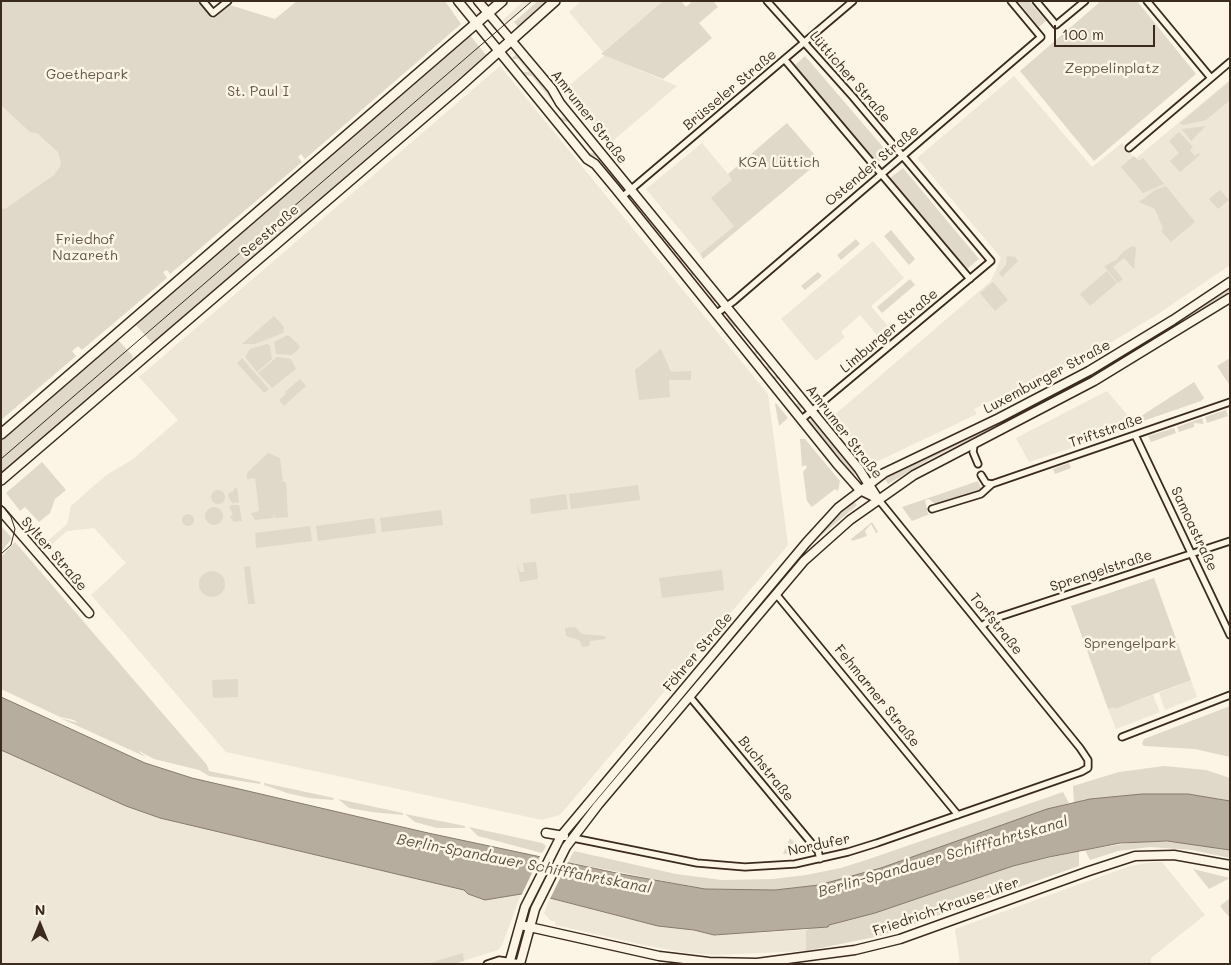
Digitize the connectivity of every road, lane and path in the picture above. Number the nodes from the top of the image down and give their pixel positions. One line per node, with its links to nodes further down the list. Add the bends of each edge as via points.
1 (203, 1): 2 (street, via 213,12)
2 (228, 1)
3 (458, 1): 14 (main road, Amrumer Straße)
4 (478, 1): 13 (main road, Amrumer Straße)
5 (502, 1): 13 (main road, Seestraße)
6 (555, 1): 15 (main road, Seestraße)
7 (767, 1): 16 (street, Lütticher Straße)
8 (853, 1): 16 (street, Brüsseler Straße)
9 (1011, 1): 22 (street, Ostender Straße, via 1041,37)
10 (1036, 1): 11 (street, via 1056,25)
11 (1085, 1)
12 (1147, 1): 20 (street)
13 (489, 13): 14 (main road, Seestraße); 15 (main road, Amrumer Straße)
14 (476, 24): 17 (main road, Amrumer Straße); 37 (main road, Seestraße)
15 (512, 40): 17 (main road, Seestraße); 24 (main road, Amrumer Straße)
16 (804, 43): 18 (street, Brüsseler Straße); 22 (street, Lütticher Straße)
17 (499, 51): 25 (main road, Amrumer Straße); 42 (main road, Seestraße)
18 (785, 60): 23 (street); 24 (street, Brüsseler Straße)
19 (1230, 62): 20 (street)
20 (1211, 78): 21 (street)
21 (1129, 148)
22 (902, 157): 23 (street, Ostender Straße); 26 (street, Lütticher Straße)
23 (881, 174): 27 (street); 30 (street, Ostender Straße)
24 (631, 190): 25 (street, Brüsseler Straße); 30 (main road, Amrumer Straße)
25 (622, 197): 31 (main road, Amrumer Straße)
26 (991, 261): 27 (street, Limburger Straße)
27 (970, 279): 35 (street, Limburger Straße)
28 (1230, 282): 32 (main road, Luxemburger Straße)
29 (1230, 298): 33 (main road, Luxemburger Straße)
30 (726, 307): 31 (street, Ostender Straße); 35 (main road, Amrumer Straße)
31 (717, 313): 36 (main road, Amrumer Straße)
32 (1089, 371): 33 (main road); 43 (main road, Luxemburger Straße, via 999,418 902,462)
33 (1094, 381): 39 (main road, Luxemburger Straße)
34 (1230, 402): 38 (street, Triftstraße)
35 (813, 411): 36 (street, Limburger Straße); 43 (main road, Amrumer Straße)
36 (802, 419): 45 (main road, Amrumer Straße)
37 (1, 434)
38 (1135, 435): 44 (street, Triftstraße); 50 (street, Samoastraße)
39 (974, 445): 40 (street); 46 (main road, Luxemburger Straße, via 921,471)
40 (978, 464)
41 (981, 475): 44 (street, via 986,483)
42 (1, 480)
43 (870, 482): 45 (main road, Föhrer Straße); 46 (main road, Amrumer Straße)
44 (992, 484): 47 (street, Triftstraße, via 981,494)
45 (860, 490): 46 (main road, Amrumer Straße); 61 (main road, Föhrer Straße, via 823,523)
46 (878, 499): 51 (main road, Föhrer Straße, via 804,561); 53 (street, Torfstraße)
47 (932, 509)
48 (1, 511): 52 (main road, Sylter Straße)
49 (1230, 541): 50 (street, Sprengelstraße)
50 (1192, 554): 53 (street, Sprengelstraße, via 990,620); 54 (street, Samoastraße)
51 (776, 594): 56 (main road, Föhrer Straße); 59 (street, Fehmarner Straße)
52 (89, 612)
53 (982, 626): 58 (street, Torfstraße, via 1080,748 1089,762)
54 (1230, 635)
55 (1230, 695): 57 (street)
56 (690, 697): 62 (main road, Föhrer Straße); 63 (street, Buchstraße, via 818,851)
57 (1122, 737)
58 (1088, 768): 59 (street, Nordufer)
59 (958, 815): 63 (street, Nordufer, via 877,844)
60 (546, 832): 61 (main road, Nordufer)
61 (561, 836): 62 (main road, Nordufer); 65 (main road, Föhrer Straße)
62 (573, 838): 63 (street, Nordufer, via 719,866 768,867); 66 (main road, Föhrer Straße, via 535,909)
63 (820, 859)
64 (1230, 865): 66 (main road, Friedrich-Krause-Ufer, via 1174,855 1135,856 900,939 855,950 757,963 659,956)
65 (518, 925): 66 (main road, Friedrich-Krause-Ufer); 67 (main road, Föhrer Straße)
66 (529, 927): 69 (main road, Föhrer Straße)
67 (509, 963): 68 (street, via 499,960); 69 (street)
68 (487, 964)
69 (520, 964)

